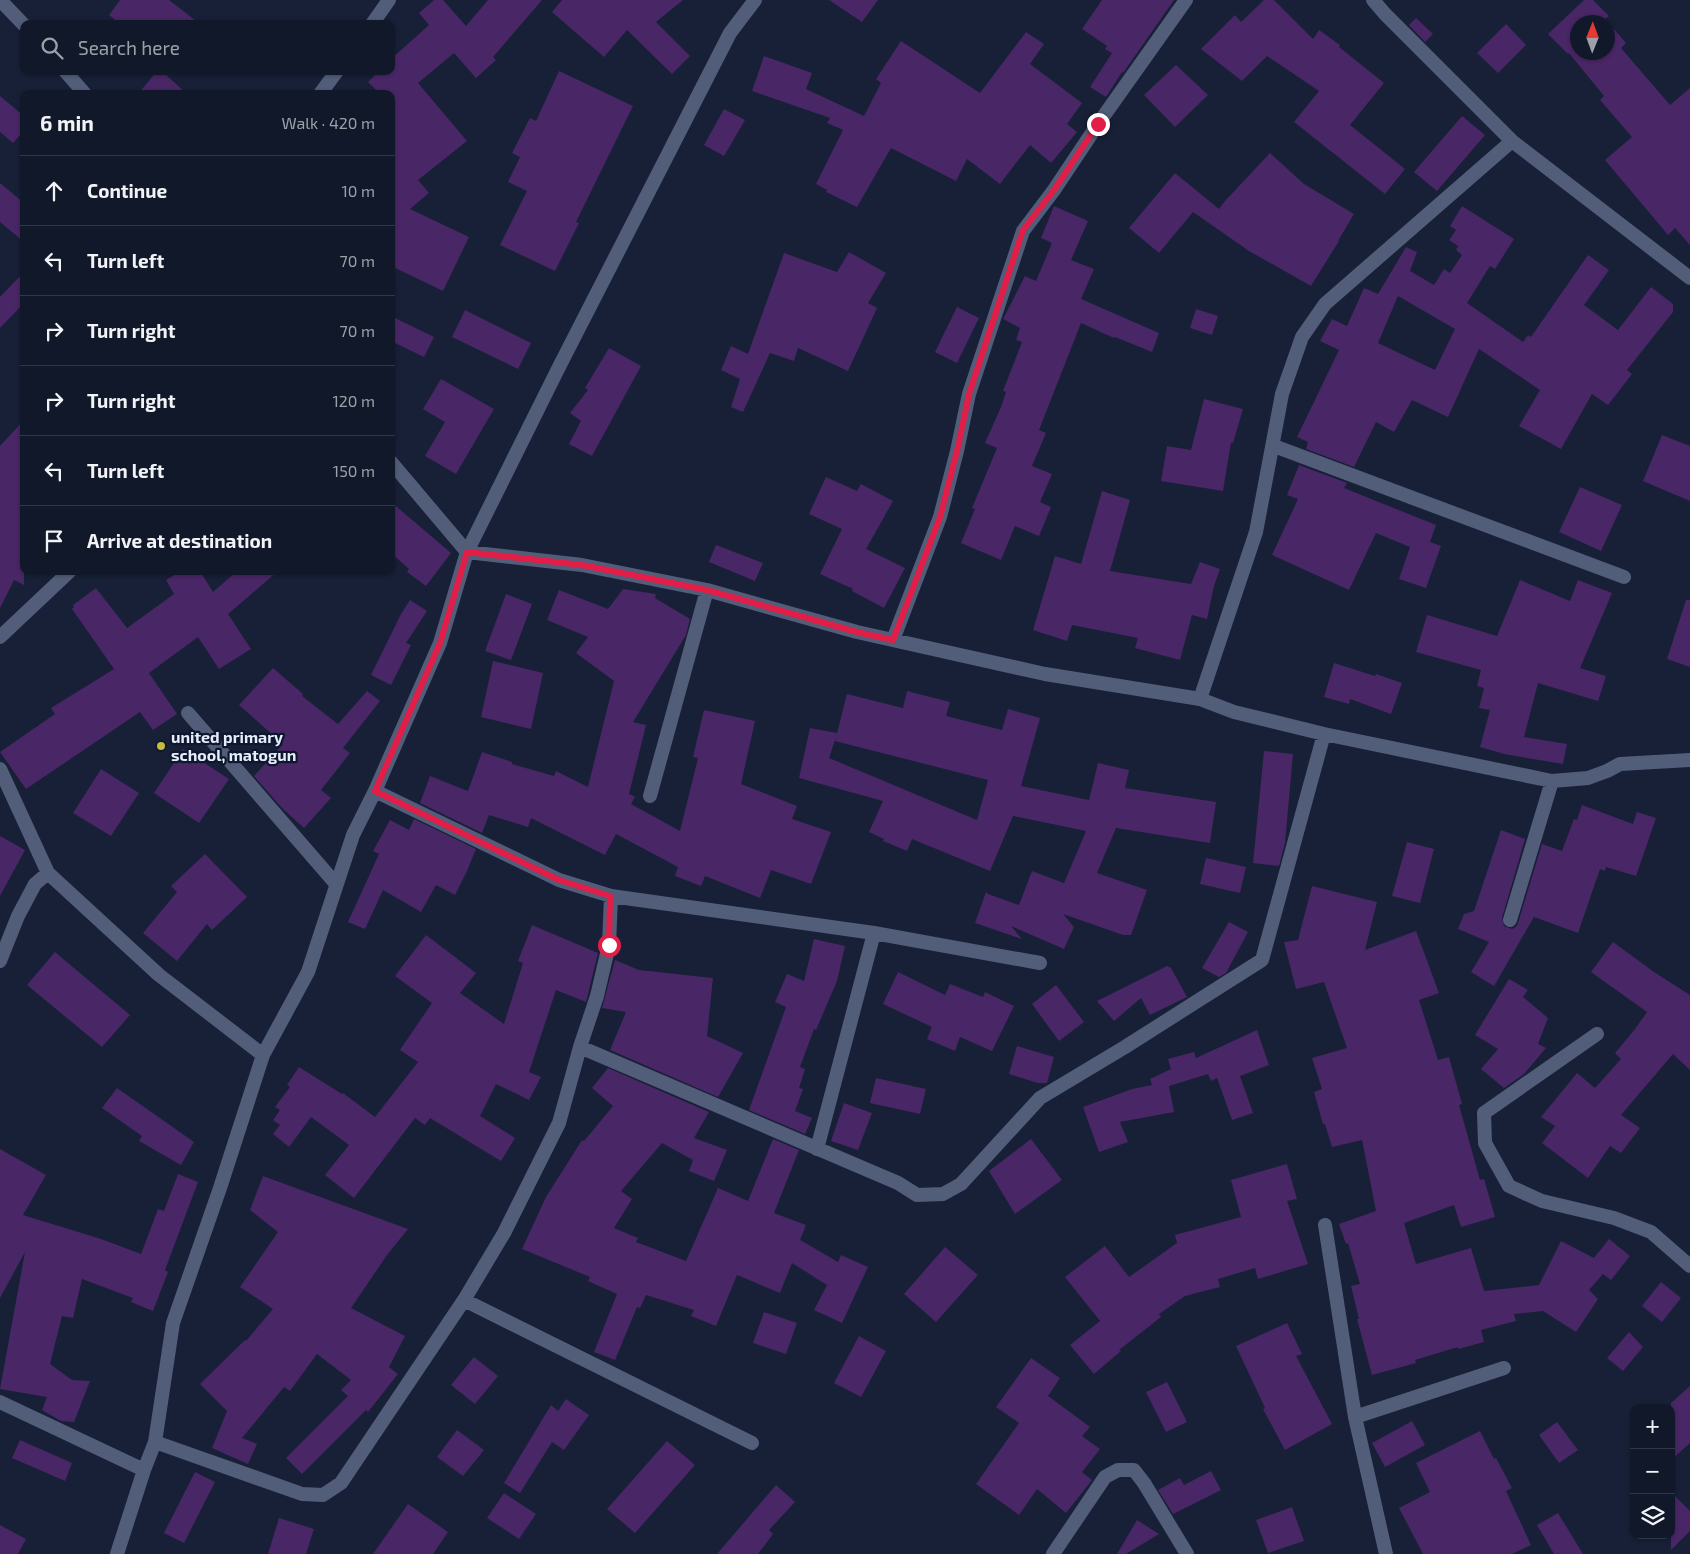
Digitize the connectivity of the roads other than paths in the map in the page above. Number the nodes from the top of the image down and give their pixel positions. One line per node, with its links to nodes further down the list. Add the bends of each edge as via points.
1 (389, 0): 6 (street)
2 (754, 0): 16 (street, via 730,33)
3 (1186, 0): 21 (street, via 1023,230 969,394 940,517)
4 (1373, 0): 12 (street)
5 (3, 9): 7 (street)
6 (375, 20)
7 (20, 22)
8 (68, 75): 10 (street)
9 (334, 75): 11 (street)
10 (82, 90)
11 (323, 90)
12 (1512, 141): 13 (street); 14 (street, via 1325,304 1302,337 1282,394)
13 (1690, 278)
14 (1274, 446): 18 (street); 22 (street, via 1256,532)
15 (395, 467): 16 (street)
16 (467, 552): 19 (street, via 582,565); 28 (street, via 440,643)
17 (66, 575): 20 (street)
18 (1624, 577)
19 (707, 590): 21 (street); 29 (street)
20 (0, 637)
21 (893, 640): 22 (street, via 1044,674)
22 (1200, 699): 24 (street, via 1234,712)
23 (188, 714): 31 (street)
24 (1324, 734): 27 (street); 40 (street, via 1262,960 1040,1098 961,1184 943,1194 917,1195 898,1183)
25 (1690, 760): 27 (street, via 1620,764 1588,778)
26 (0, 769): 30 (street)
27 (1552, 781): 33 (street)
28 (375, 791): 31 (street, via 353,835); 32 (street, via 550,876)
29 (650, 796)
30 (48, 873): 35 (street, via 35,884); 39 (street, via 159,975)
31 (336, 884): 39 (street, via 308,972)
32 (610, 896): 34 (street); 38 (street, via 609,945)
33 (1510, 920)
34 (874, 932): 36 (street); 40 (street)
35 (0, 961)
36 (1040, 963)
37 (1598, 1034): 42 (street, via 1484,1113 1485,1143 1510,1186 1542,1201 1614,1218 1651,1232)
38 (580, 1048): 40 (street); 43 (street, via 559,1122 504,1233)
39 (263, 1055): 47 (street, via 173,1322)
40 (817, 1148)
41 (1325, 1225): 46 (street)
42 (1690, 1266)
43 (464, 1300): 47 (street, via 341,1484 323,1495 302,1494); 48 (street)
44 (1504, 1368): 46 (street)
45 (0, 1402): 49 (street)
46 (1355, 1417): 53 (street)
47 (155, 1442): 49 (street)
48 (752, 1443)
49 (144, 1470): 50 (street)
50 (117, 1554)
51 (1053, 1554): 52 (street, via 1105,1477 1118,1470 1134,1470)
52 (1187, 1554)
53 (1386, 1554)

